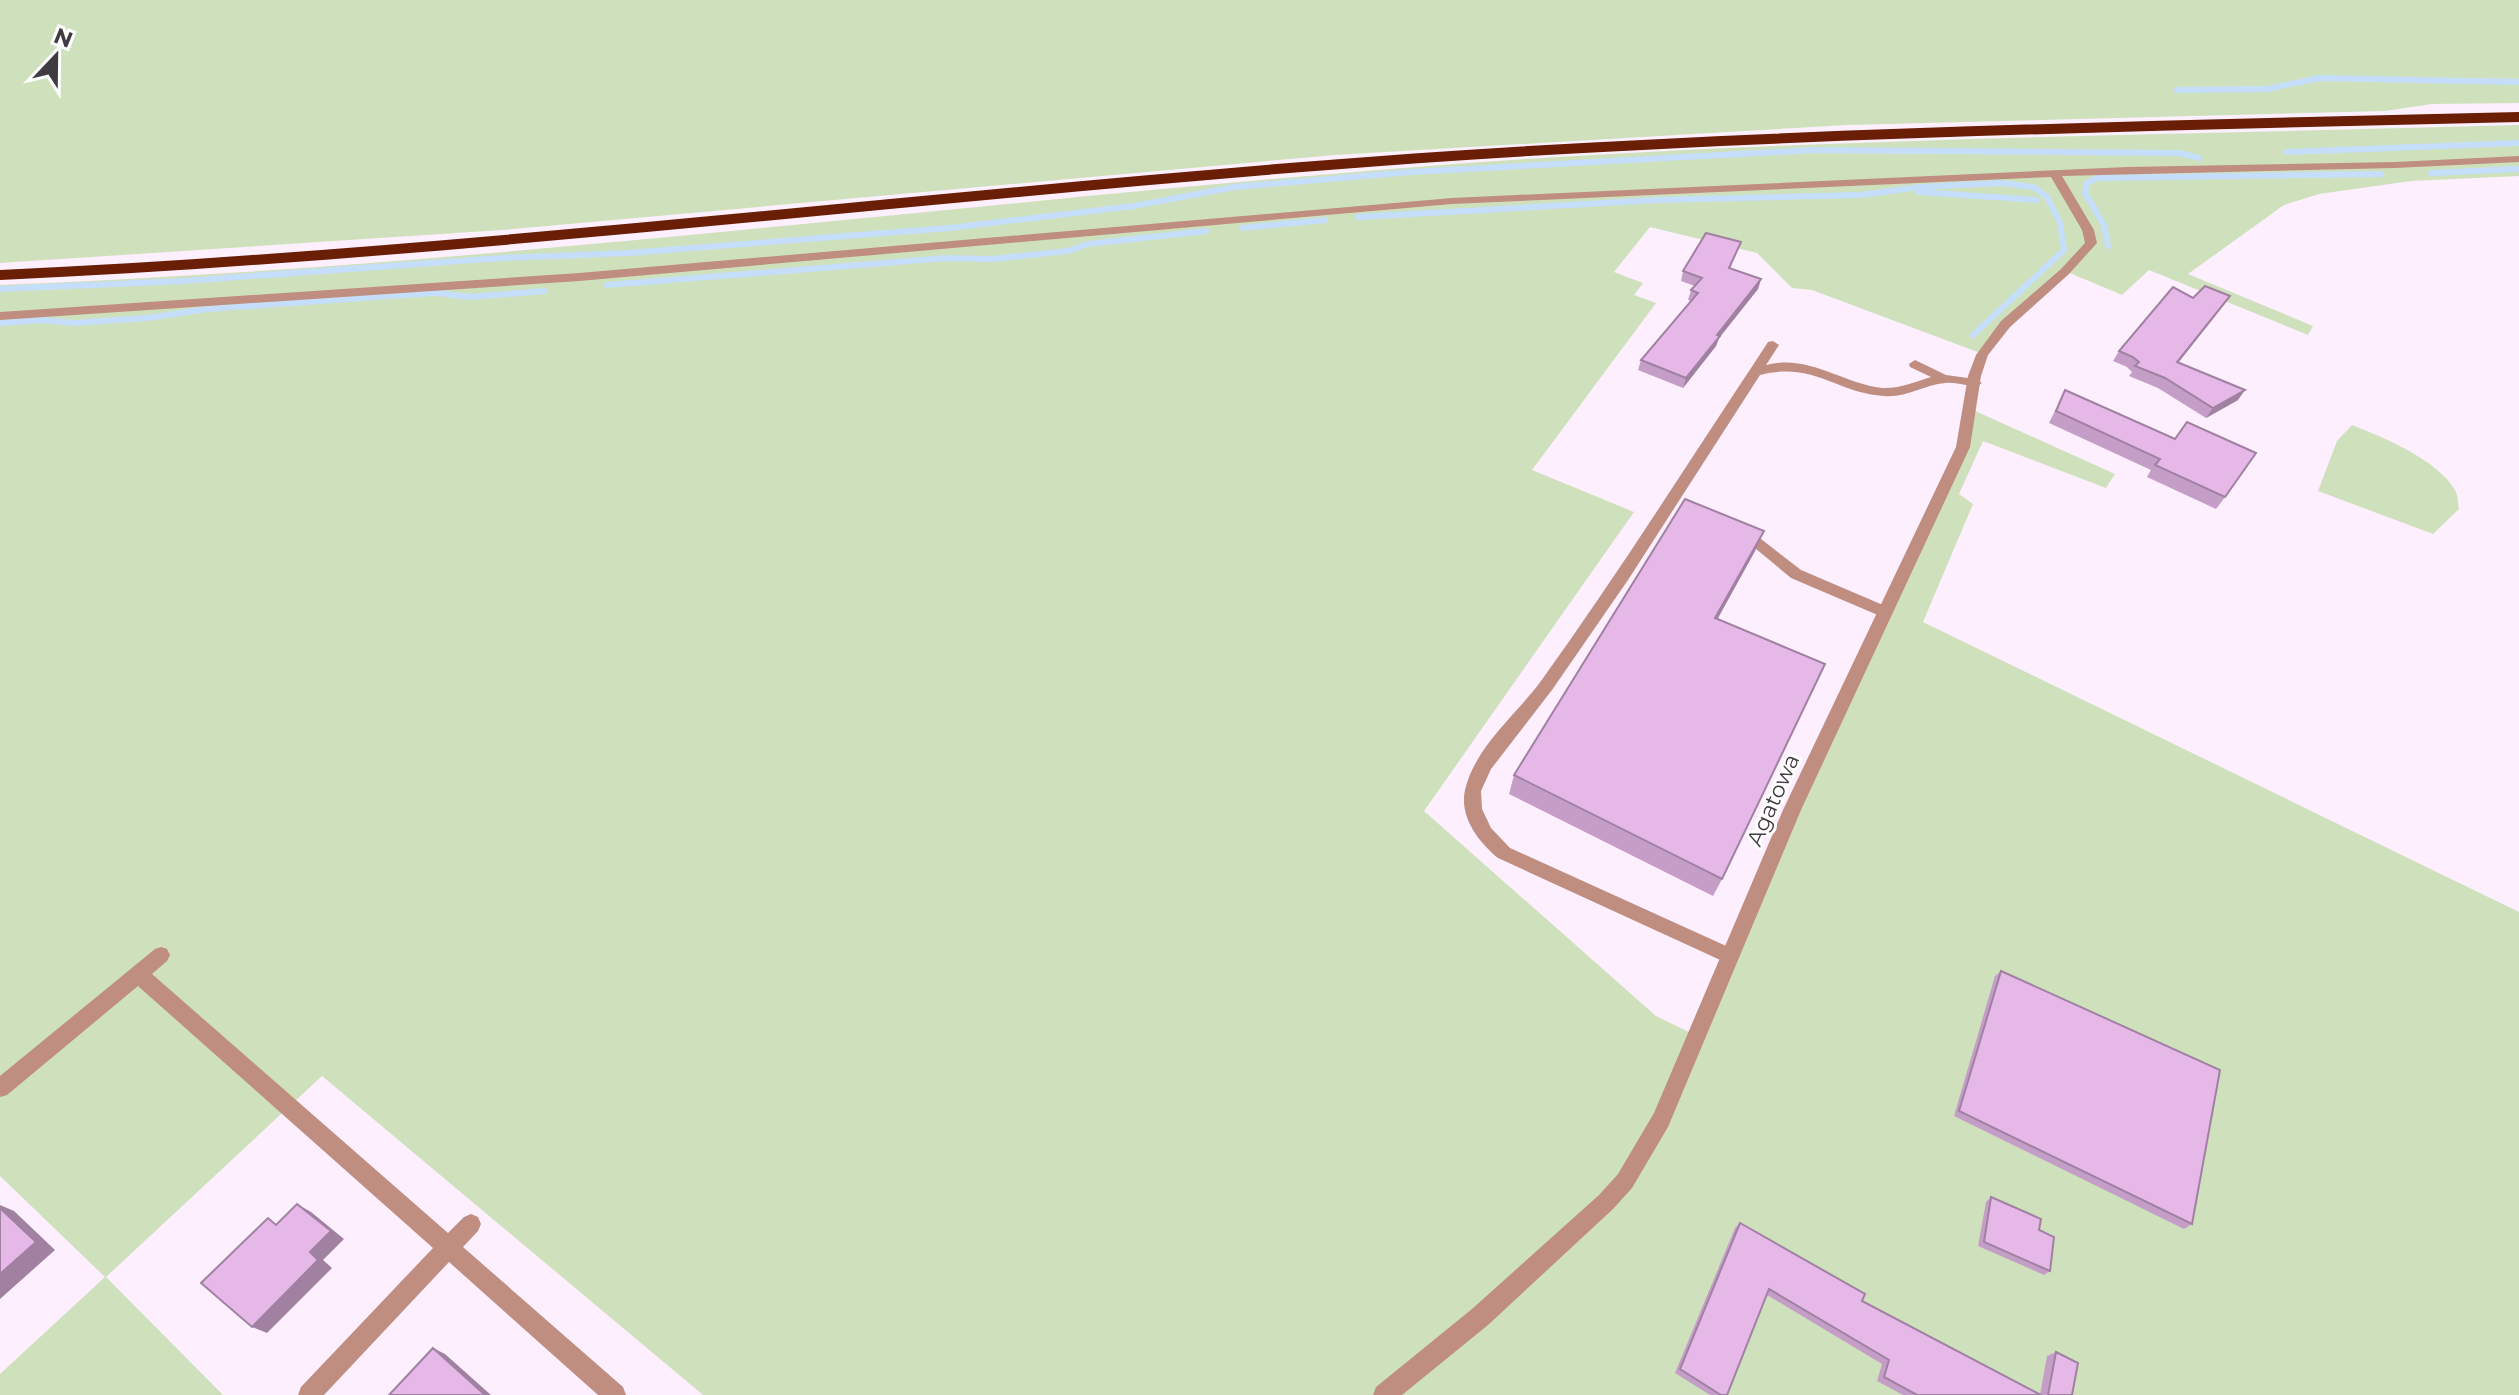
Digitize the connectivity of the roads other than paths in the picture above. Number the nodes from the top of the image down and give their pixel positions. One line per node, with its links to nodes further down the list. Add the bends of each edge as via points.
1 (2519, 117): 4 (highway, via 1601,146 1299,168 460,247)
2 (2519, 159): 3 (street)
3 (2054, 173): 5 (street, via 1452,201 579,277); 10 (street, Agatowa, via 2091,243 1996,336 1979,361)
4 (0, 275)
5 (0, 316)
6 (1773, 345): 8 (street)
7 (1915, 364): 9 (street)
8 (1755, 372): 9 (street, via 1800,366 1885,392); 14 (street, via 1684,497 1489,759 1472,802 1477,823 1504,853)
9 (1944, 379): 10 (street)
10 (1975, 383): 12 (street, Agatowa, via 1972,421 1963,447)
11 (1731, 523): 12 (street, via 1796,574)
12 (1885, 612): 14 (street, Agatowa)
13 (161, 955): 15 (street)
14 (1729, 956): 21 (street, Agatowa, via 1661,1120 1625,1181 1568,1239)
15 (138, 974): 16 (street); 18 (street)
16 (0, 1088)
17 (471, 1224): 18 (street)
18 (448, 1248): 19 (street); 20 (street)
19 (309, 1395)
20 (615, 1395)
21 (1384, 1395)

